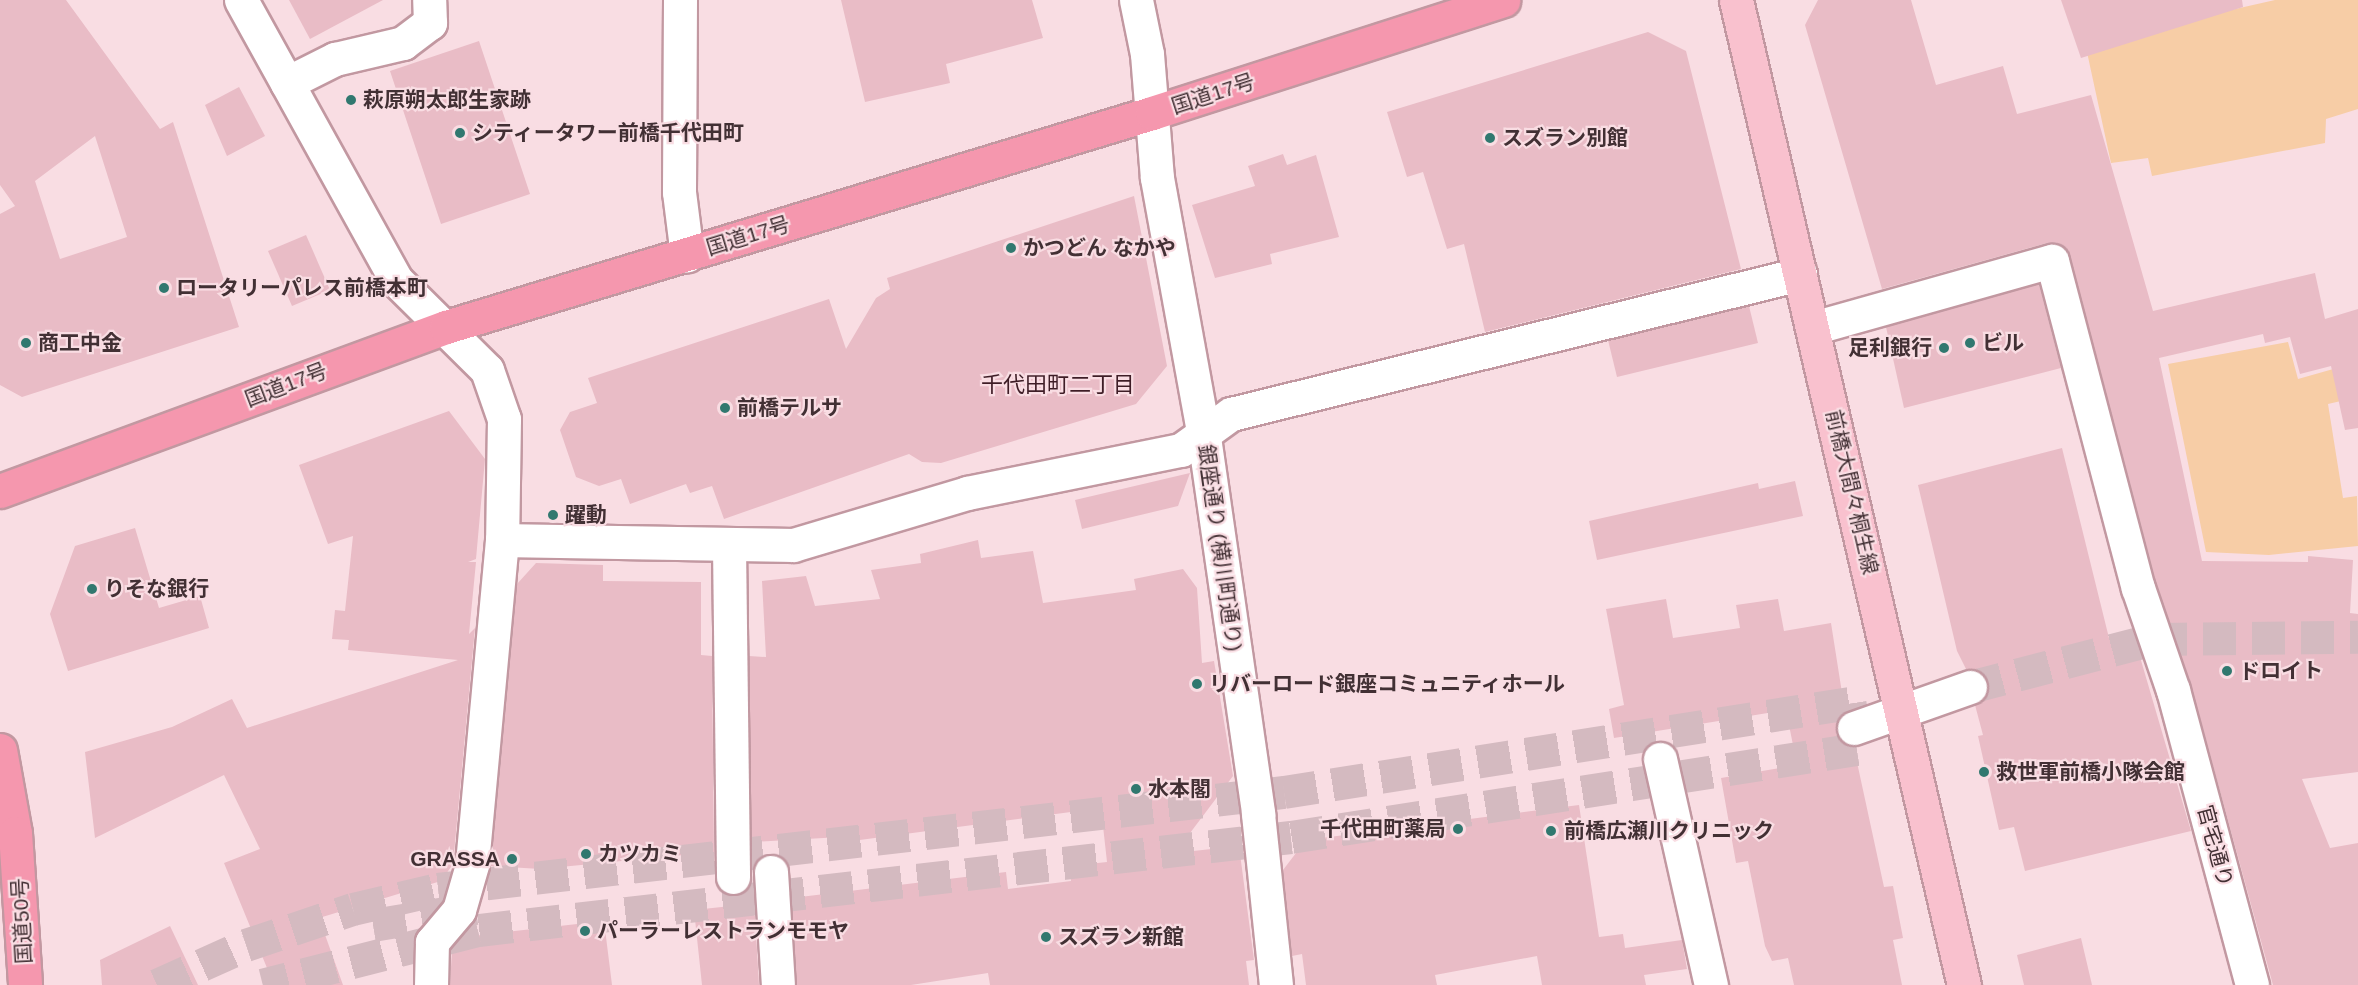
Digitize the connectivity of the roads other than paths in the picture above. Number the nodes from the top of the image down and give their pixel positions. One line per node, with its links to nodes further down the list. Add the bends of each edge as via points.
1 (241, 0): 7 (street)
2 (429, 0): 7 (street, via 429,22 403,44 335,59)
3 (680, 0): 9 (street, via 679,192)
4 (1136, 0): 8 (street, 銀座通り (横川町通り))
5 (1503, 0): 8 (highway, 国道17号)
6 (1736, 0): 10 (main road, 前橋大間々桐生線)
7 (287, 82): 11 (street, via 406,296)
8 (1152, 113): 9 (highway, 国道17号); 13 (street, 銀座通り (横川町通り), via 1157,178)
9 (687, 255): 11 (highway, 国道17号)
10 (1800, 274): 12 (main road, 前橋大間々桐生線); 13 (street, via 1231,414)
11 (446, 327): 14 (highway, 国道17号); 15 (street, via 487,370 504,419)
12 (1813, 328): 18 (main road, 前橋大間々桐生線); 30 (street, 官宅通り, via 2052,261)
13 (1204, 437): 16 (street, via 1144,461 967,493 793,545); 27 (street, 銀座通り (横川町通り), via 1258,814)
14 (0, 491)
15 (502, 540): 16 (street); 25 (street, via 472,865 459,910 432,942)
16 (729, 545): 23 (street)
17 (1970, 687): 18 (street)
18 (1903, 710): 19 (street); 29 (main road, 前橋大間々桐生線)
19 (1854, 728)
20 (0, 750): 24 (highway, 国道50号, via 15,833)
21 (1660, 759): 28 (street)
22 (771, 872): 26 (street)
23 (733, 877)
24 (25, 985)
25 (431, 985)
26 (778, 985)
27 (1276, 985)
28 (1711, 985)
29 (1964, 985)
30 (2252, 985)

